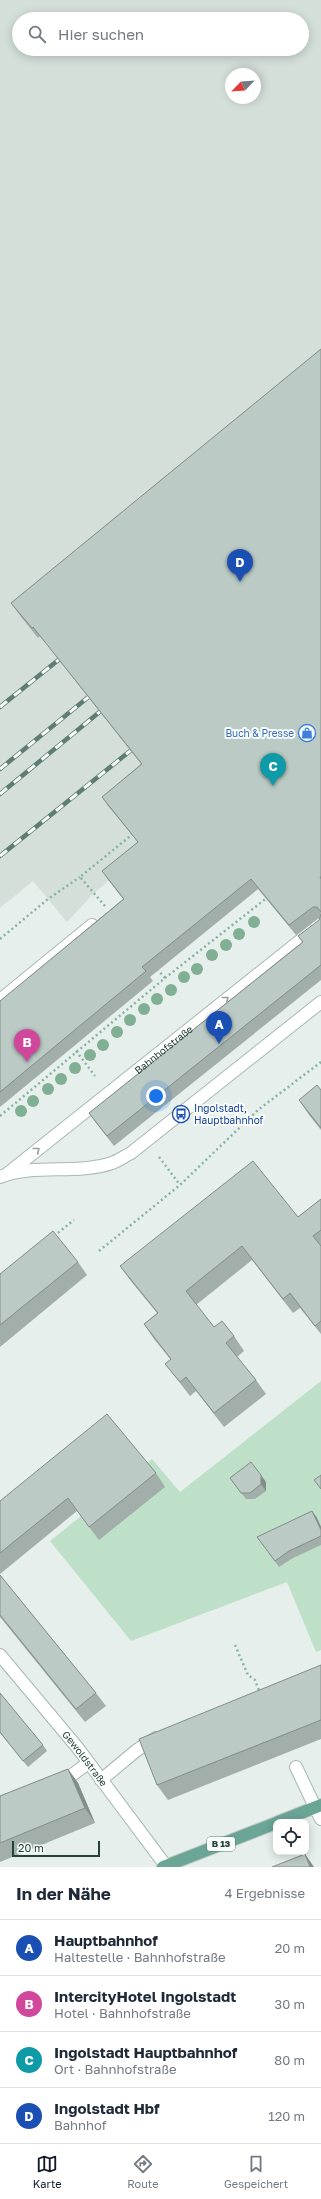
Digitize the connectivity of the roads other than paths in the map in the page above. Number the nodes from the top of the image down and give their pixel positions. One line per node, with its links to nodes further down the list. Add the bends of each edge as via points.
1 (321, 924): 5 (street, Bahnhofstraße, one-way to 1)
2 (92, 925): 3 (street)
3 (0, 1000)
4 (321, 1002): 5 (street, Bahnhofstraße, via 131,1153 112,1163 84,1168 32,1170)
5 (3, 1176)
6 (0, 1655): 8 (street, Gewoldstraße)
7 (168, 1731): 10 (street, via 137,1750)
8 (88, 1763): 10 (street, Gewoldstraße); 11 (street, via 68,1778)
9 (296, 1767): 12 (street)
10 (101, 1780): 16 (street, Gewoldstraße)
11 (47, 1786)
12 (318, 1806): 13 (main road, B 13); 14 (street)
13 (285, 1819)
14 (321, 1819)
15 (273, 1824): 16 (main road, B 13)
16 (165, 1866)

